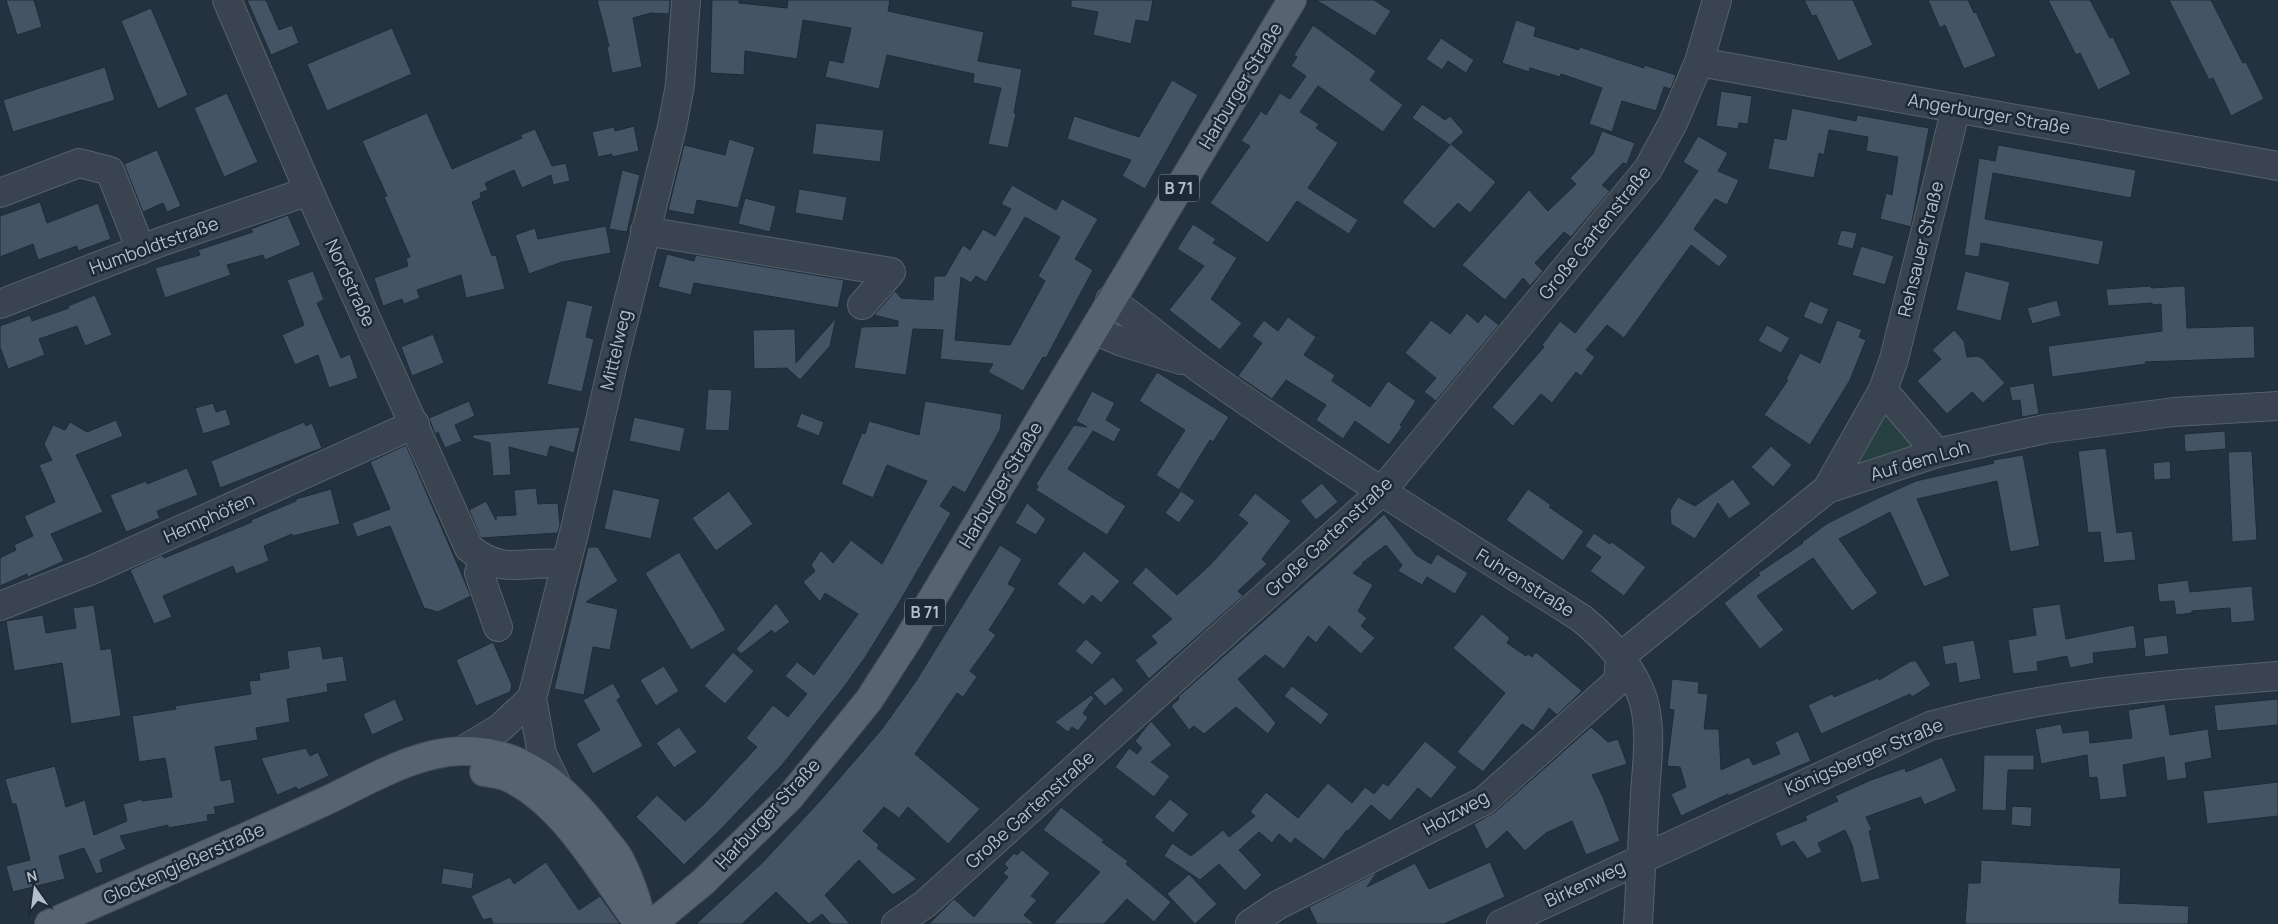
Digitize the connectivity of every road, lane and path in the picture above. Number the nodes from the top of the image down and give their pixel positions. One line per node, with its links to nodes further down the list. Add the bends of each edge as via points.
1 (226, 0): 8 (street, Nordstraße)
2 (686, 0): 10 (street, Mittelweg, via 680,85)
3 (1292, 0): 12 (main road, Harburger Straße / B 71)
4 (1717, 0): 5 (street, Große Gartenstraße)
5 (1699, 62): 6 (street, Angerburger Straße); 22 (street, Große Gartenstraße, via 1673,123 1648,169)
6 (1956, 108): 7 (street, Angerburger Straße); 17 (street, Rehsauer Straße, via 1894,359)
7 (2278, 166)
8 (308, 191): 11 (street, Humboldtstraße); 19 (street, Nordstraße)
9 (0, 193): 11 (street, via 79,163 110,171)
10 (646, 231): 14 (street, via 892,272); 24 (street, Mittelweg)
11 (141, 250): 13 (street, Humboldtstraße)
12 (1110, 300): 15 (main road, Harburger Straße / B 71); 16 (street, Fuhrenstraße)
13 (0, 304)
14 (862, 305)
15 (1094, 330): 16 (street, Fuhrenstraße); 36 (main road, Harburger Straße / B 71, via 908,641 869,700 790,797 703,882)
16 (1194, 365): 22 (street, Fuhrenstraße)
17 (1883, 390): 20 (street); 21 (street, Rehsauer Straße)
18 (2278, 406): 20 (street, Auf dem Loh, via 2174,412 2045,428)
19 (415, 424): 23 (street, Nordstraße, via 470,548); 25 (street, Hemphöfen, via 94,569)
20 (1937, 453): 21 (street, Auf dem Loh)
21 (1827, 489): 27 (street, Auf dem Loh)
22 (1381, 492): 27 (street, Fuhrenstraße, via 1581,618 1603,636); 37 (street, Große Gartenstraße, via 932,897)
23 (483, 559): 24 (street, via 498,565); 26 (street, via 479,573)
24 (566, 565): 29 (street, Mittelweg)
25 (0, 606)
26 (498, 627)
27 (1620, 657): 33 (street, Fuhrenstraße, via 1640,692 1646,722); 38 (street, Holzweg, via 1618,681 1484,802 1278,905)
28 (2278, 676): 33 (street, Königsberger Straße, via 2112,692 1980,712 1946,721)
29 (532, 698): 30 (street, via 500,728); 31 (street, Mittelweg, via 542,754)
30 (462, 751): 31 (main road, Glockengießerstraße, via 485,752 513,761); 32 (main road, Glockengießerstraße, via 401,765)
31 (556, 783): 35 (main road, Glockengießerstraße, via 583,811 619,858 634,890)
32 (318, 804): 34 (main road, Glockengießerstraße); 35 (main road, Glockengießerstraße, via 415,773 464,767 506,777 541,799 579,841)
33 (1641, 858): 39 (street, Birkenweg); 40 (street, Fuhrenstraße)
34 (49, 924)
35 (641, 924)
36 (652, 924)
37 (896, 924)
38 (1250, 924)
39 (1501, 924)
40 (1638, 924)

